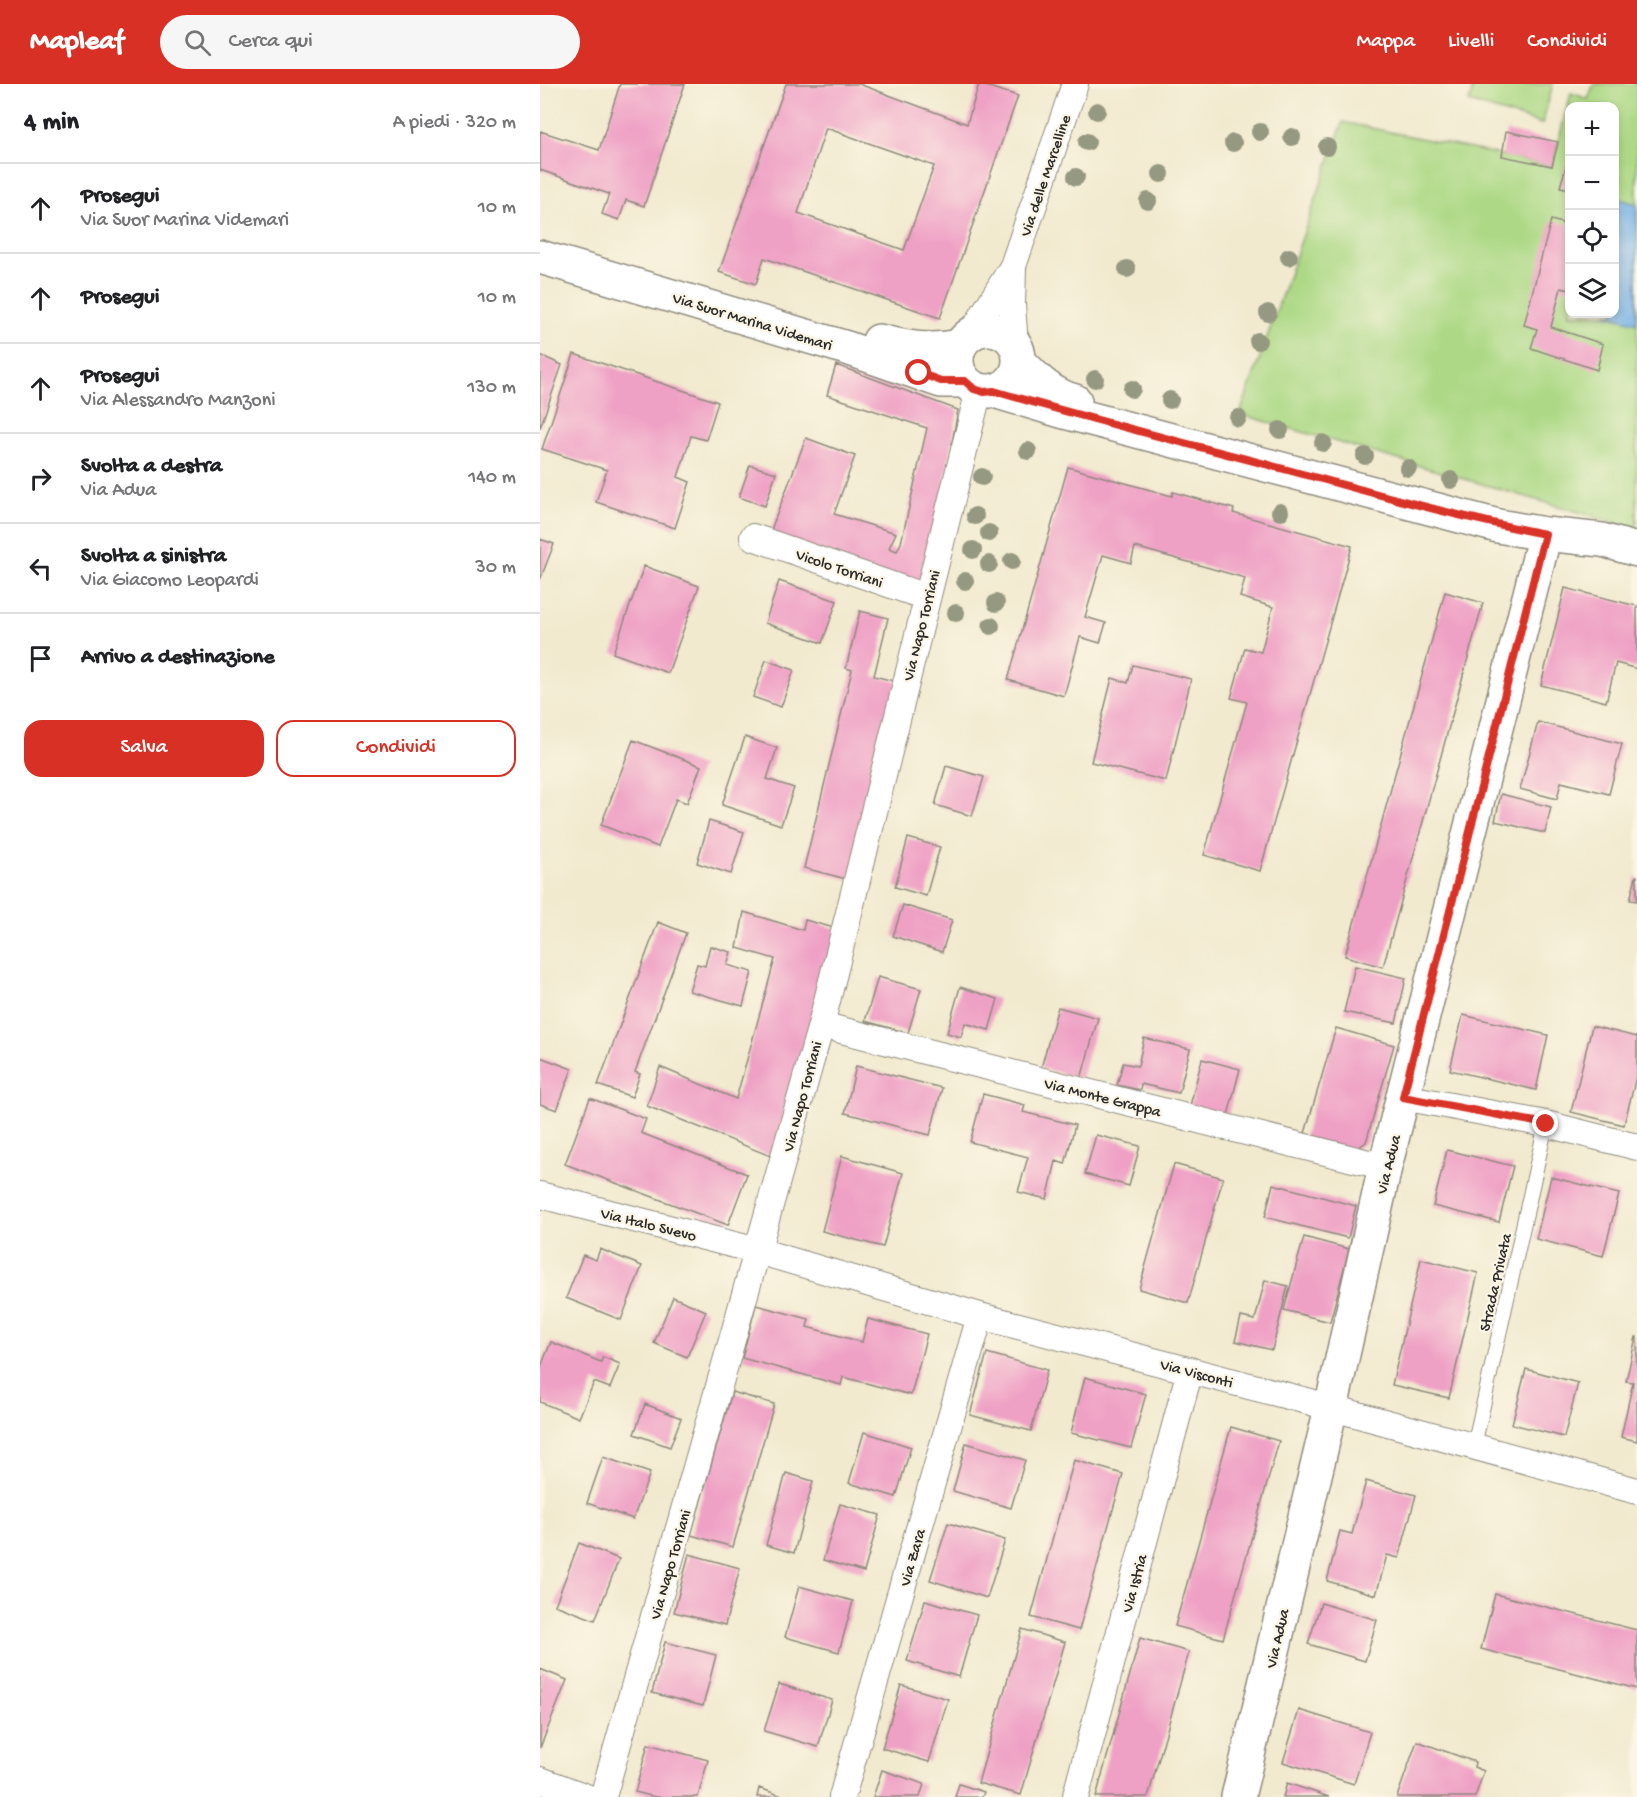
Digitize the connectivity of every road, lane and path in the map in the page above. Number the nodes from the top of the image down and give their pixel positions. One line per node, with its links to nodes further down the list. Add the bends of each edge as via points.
1 (1075, 84): 3 (street, Via delle Marcelline)
2 (542, 256): 4 (street, Via Suor Marina Videmari, via 905,348 933,351); 6 (street, Via Suor Marina Videmari, via 847,348 941,381)
3 (1013, 266): 4 (street, Via delle Marcelline); 5 (street, Via delle Marcelline)
4 (966, 340): 5 (street, via 981,330 993,330 1008,337); 6 (street, via 957,354 957,366 960,376)
5 (1017, 353): 6 (street, via 1013,378 1006,385); 7 (street, via 1040,382 1065,399 1502,514)
6 (979, 387): 7 (street, Via Suor Marina Videmari, via 1431,508); 11 (street, Via Napo Torriani)
7 (1545, 534): 9 (street, via 1602,540); 10 (street, via 1596,556); 13 (street, Via Adua)
8 (753, 537): 11 (street, Vicolo Torriani)
9 (1637, 550)
10 (1637, 567)
11 (926, 597): 12 (street, Via Napo Torriani)
12 (820, 1025): 16 (street, Via Monte Grappa); 18 (street, Via Napo Torriani)
13 (1403, 1097): 14 (street); 16 (street, Via Adua)
14 (1546, 1124): 15 (street); 22 (lane, Strada Privata)
15 (1637, 1147)
16 (1385, 1167): 21 (street, Via Adua)
17 (540, 1195): 18 (street, Via Italo Svevo)
18 (758, 1251): 19 (street, Via Visconti); 27 (street, Via Napo Torriani)
19 (980, 1316): 20 (street, Via Visconti); 28 (street, Via Zara)
20 (1190, 1370): 21 (street, Via Visconti); 25 (street, Via Istria)
21 (1331, 1408): 22 (street, Via Visconti); 29 (street, Via Adua)
22 (1474, 1446): 23 (street, Via Visconti)
23 (1637, 1491)
24 (540, 1780): 26 (street)
25 (1076, 1795)
26 (586, 1797)
27 (603, 1797)
28 (842, 1797)
29 (1238, 1797)

